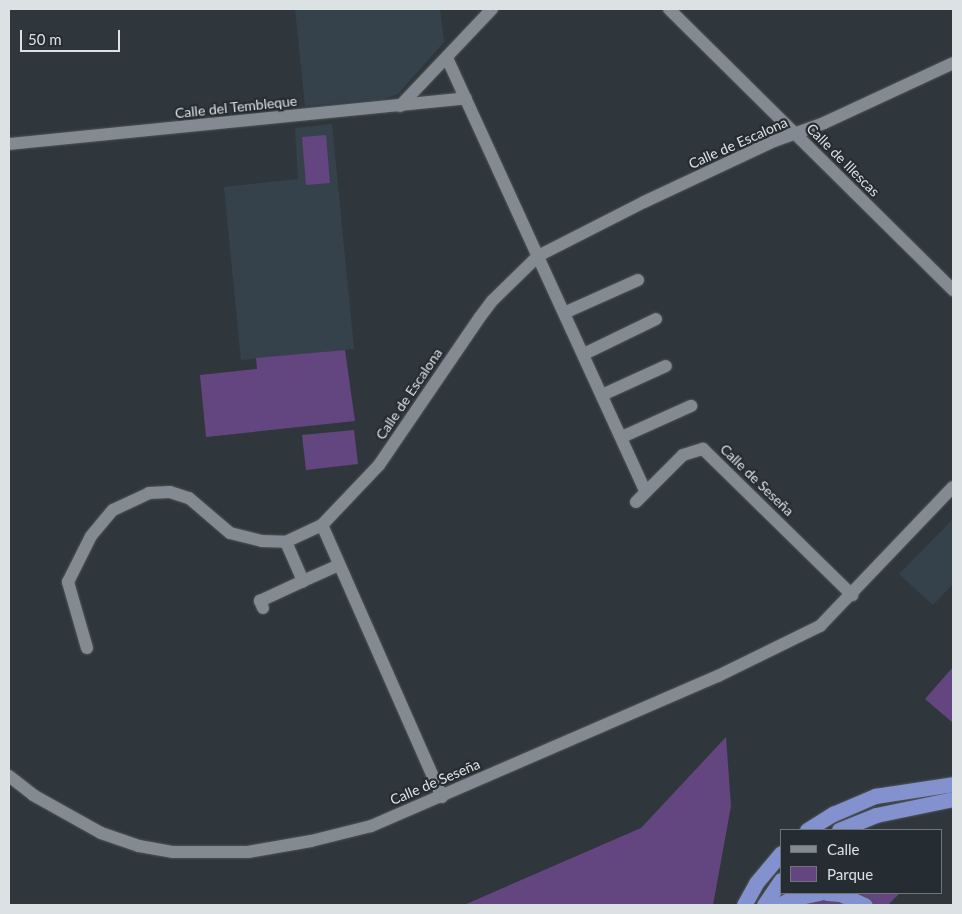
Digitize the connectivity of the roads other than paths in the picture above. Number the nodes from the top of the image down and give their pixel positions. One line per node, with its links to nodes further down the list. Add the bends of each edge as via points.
1 (492, 9): 3 (street)
2 (669, 9): 7 (street, Calle de Illescas)
3 (447, 58): 5 (street); 6 (street)
4 (953, 63): 7 (street, Calle de Escalona)
5 (466, 98): 6 (street, Calle del Tembleque); 9 (street)
6 (400, 106): 8 (street, Calle del Tembleque)
7 (797, 134): 9 (street, Calle de Escalona, via 774,141); 11 (street, Calle de Illescas)
8 (9, 144)
9 (538, 256): 12 (street); 22 (street, Calle de Escalona, via 480,316 379,465)
10 (638, 280): 12 (street)
11 (953, 290)
12 (564, 313): 14 (street)
13 (656, 319): 14 (street)
14 (584, 354): 16 (street)
15 (666, 366): 16 (street)
16 (602, 395): 18 (street)
17 (691, 406): 18 (street)
18 (622, 437): 20 (street)
19 (953, 487): 26 (street, Calle de Seseña)
20 (646, 492): 21 (street, Calle de Seseña); 26 (street, Calle de Seseña, via 683,455 703,449)
21 (636, 502)
22 (322, 525): 23 (street, Calle de Escalona); 24 (street)
23 (286, 542): 25 (street); 28 (street, Calle de Escalona, via 262,541 230,533 189,498 170,492 149,492 113,510 91,536 68,582)
24 (339, 565): 25 (street); 31 (street)
25 (303, 581): 27 (street, via 260,601)
26 (852, 595): 31 (street, Calle de Seseña, via 820,626 778,649)
27 (263, 608)
28 (88, 648)
29 (9, 776): 31 (street, Calle de Seseña, via 46,804 101,834 139,846 205,854 248,852 350,832)
30 (953, 784): 33 (highway, via 862,801)
31 (442, 797)
32 (953, 799): 34 (highway, via 876,814)
33 (809, 829)
34 (841, 829)
35 (780, 853): 39 (highway, via 756,883)
36 (780, 881): 40 (highway)
37 (814, 894): 41 (highway, via 791,898)
38 (840, 894): 42 (highway)
39 (744, 905)
40 (764, 905)
41 (778, 905)
42 (865, 905)

